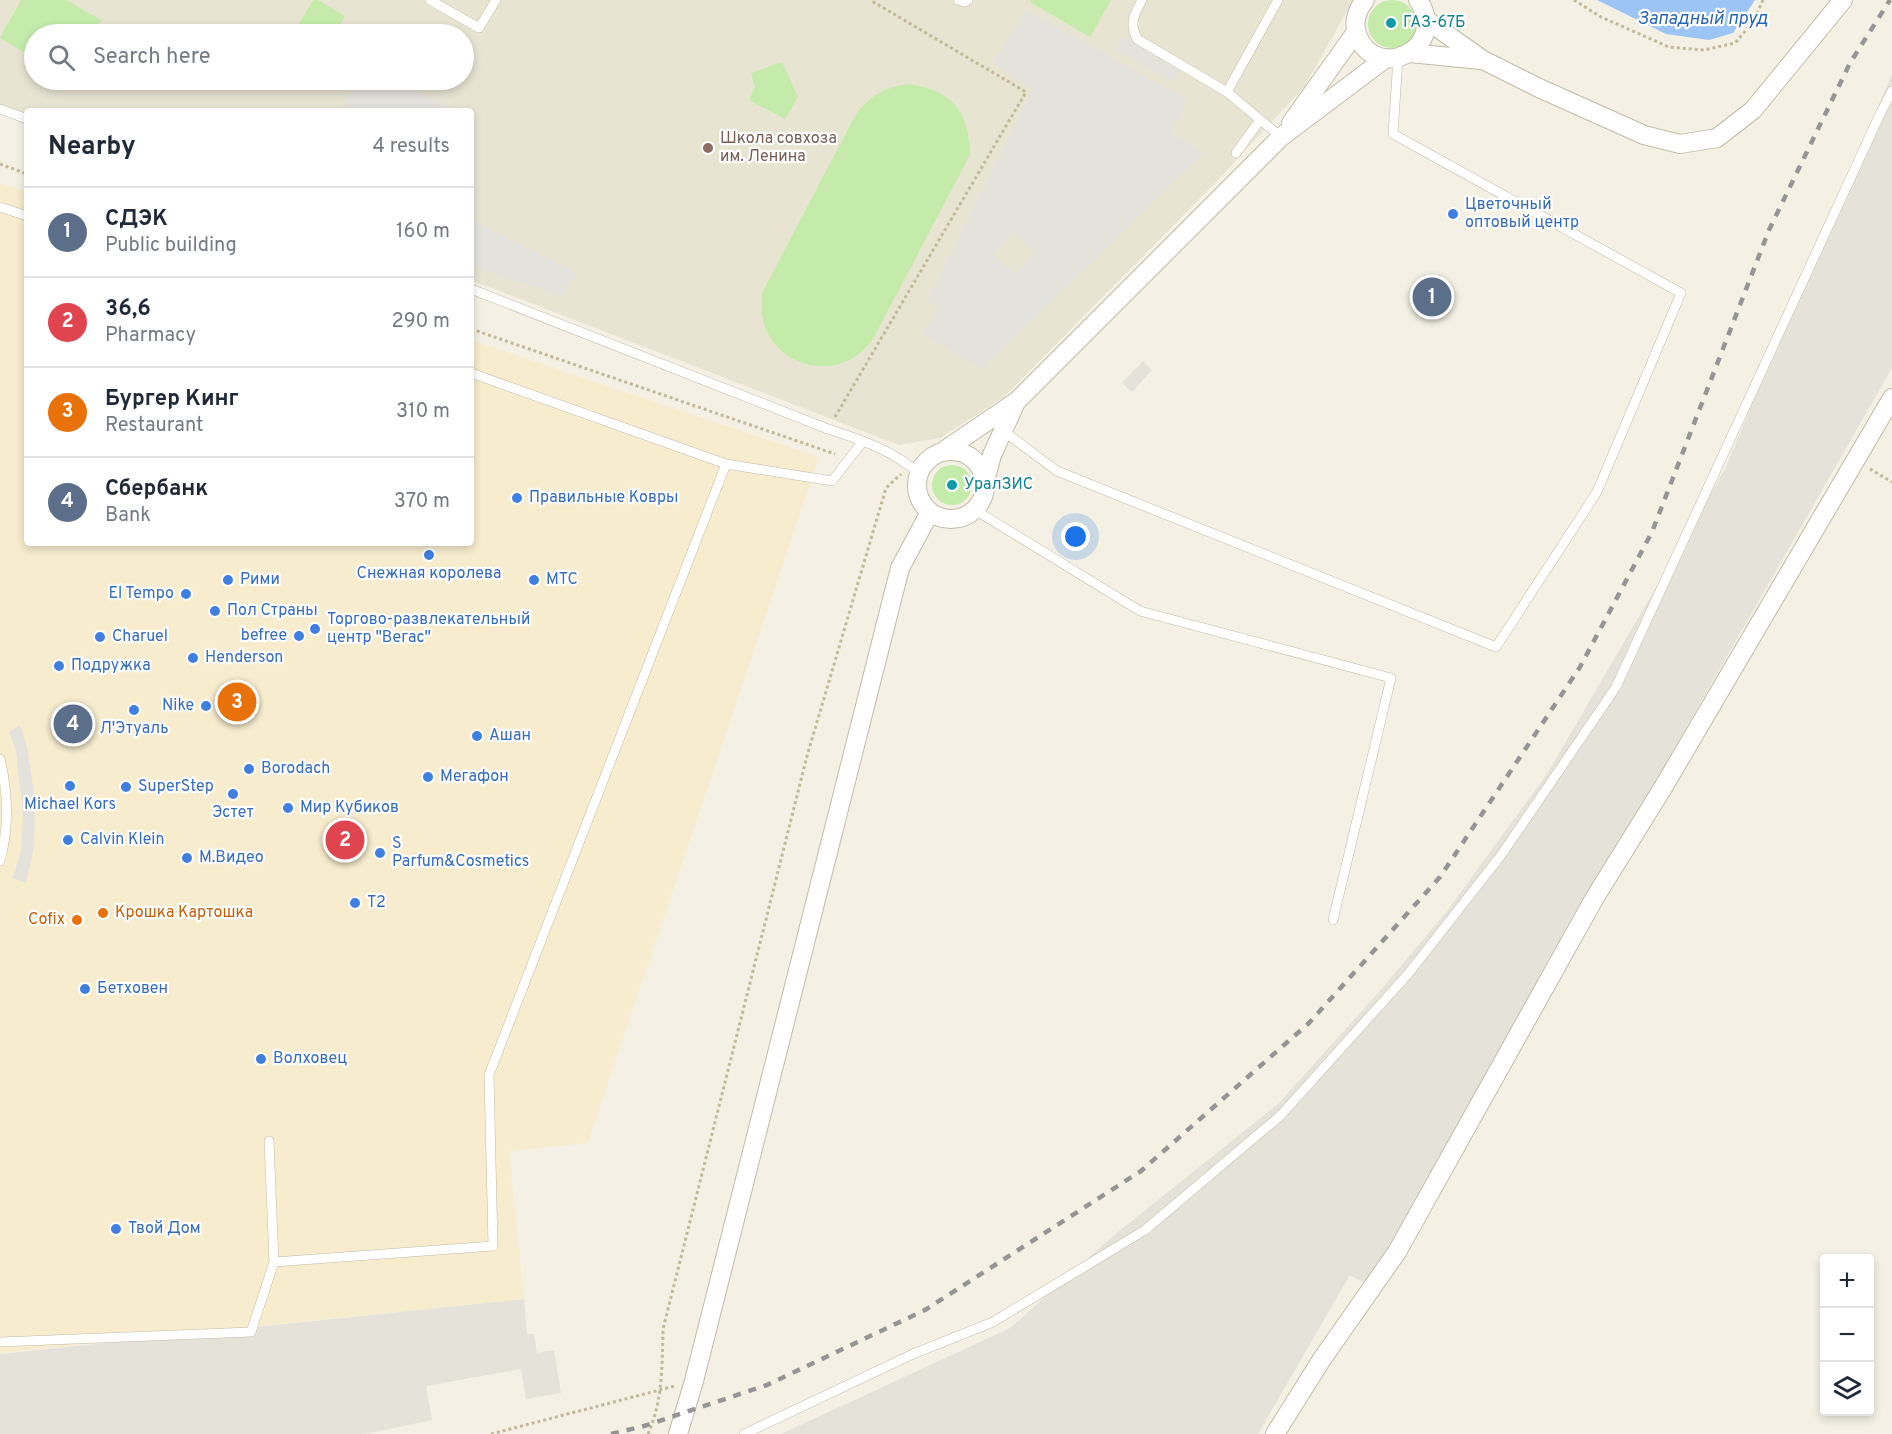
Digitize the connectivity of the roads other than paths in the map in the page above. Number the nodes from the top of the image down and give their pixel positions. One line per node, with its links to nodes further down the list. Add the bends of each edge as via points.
1 (430, 0): 11 (lane)
2 (496, 0): 12 (lane, via 479,28)
3 (958, 0): 4 (lane)
4 (968, 0)
5 (1142, 0): 17 (lane, via 1133,17 1132,30 1137,39)
6 (1278, 0): 17 (lane)
7 (1365, 0): 13 (street, via 1355,19)
8 (1418, 0): 10 (street)
9 (1843, 0): 15 (street, via 1753,110 1717,138 1680,144 1644,135)
10 (1425, 19): 14 (street, via 1423,38); 15 (street)
11 (472, 24)
12 (474, 25)
13 (1356, 32): 14 (street, via 1368,51); 21 (street)
14 (1398, 57): 15 (street); 21 (street); 29 (lane, via 1393,134 1681,293 1597,492 1496,647 1057,471)
15 (1483, 60)
16 (1892, 91): 44 (lane, via 1616,687 1502,854 1408,974 1281,1115 1145,1230 993,1322 913,1354)
17 (1227, 92): 20 (lane)
18 (0, 109): 19 (lane)
19 (24, 118)
20 (1260, 120): 21 (lane); 22 (lane)
21 (1281, 137): 28 (street)
22 (1236, 153)
23 (0, 207): 24 (lane)
24 (24, 215)
25 (474, 290): 30 (lane)
26 (474, 375): 32 (lane)
27 (1892, 398): 45 (street, via 1594,898 1397,1252)
28 (1017, 401): 29 (street); 31 (street)
29 (1002, 430): 34 (street)
30 (863, 441): 32 (lane, via 832,481); 33 (lane)
31 (945, 450): 33 (street); 34 (street, via 974,459)
32 (726, 464): 41 (lane, via 489,1075 493,1246)
33 (915, 470): 36 (street, via 918,495)
34 (986, 481): 35 (street)
35 (975, 510): 36 (street, via 967,516 948,519); 39 (lane, via 1140,611 1391,678)
36 (930, 512): 43 (street, via 900,568)
37 (0, 759): 38 (lane, via 6,806)
38 (0, 861)
39 (1333, 920)
40 (269, 1141): 41 (lane)
41 (274, 1262): 42 (lane, via 251,1332)
42 (0, 1342)
43 (678, 1434)
44 (744, 1434)
45 (1275, 1434)

